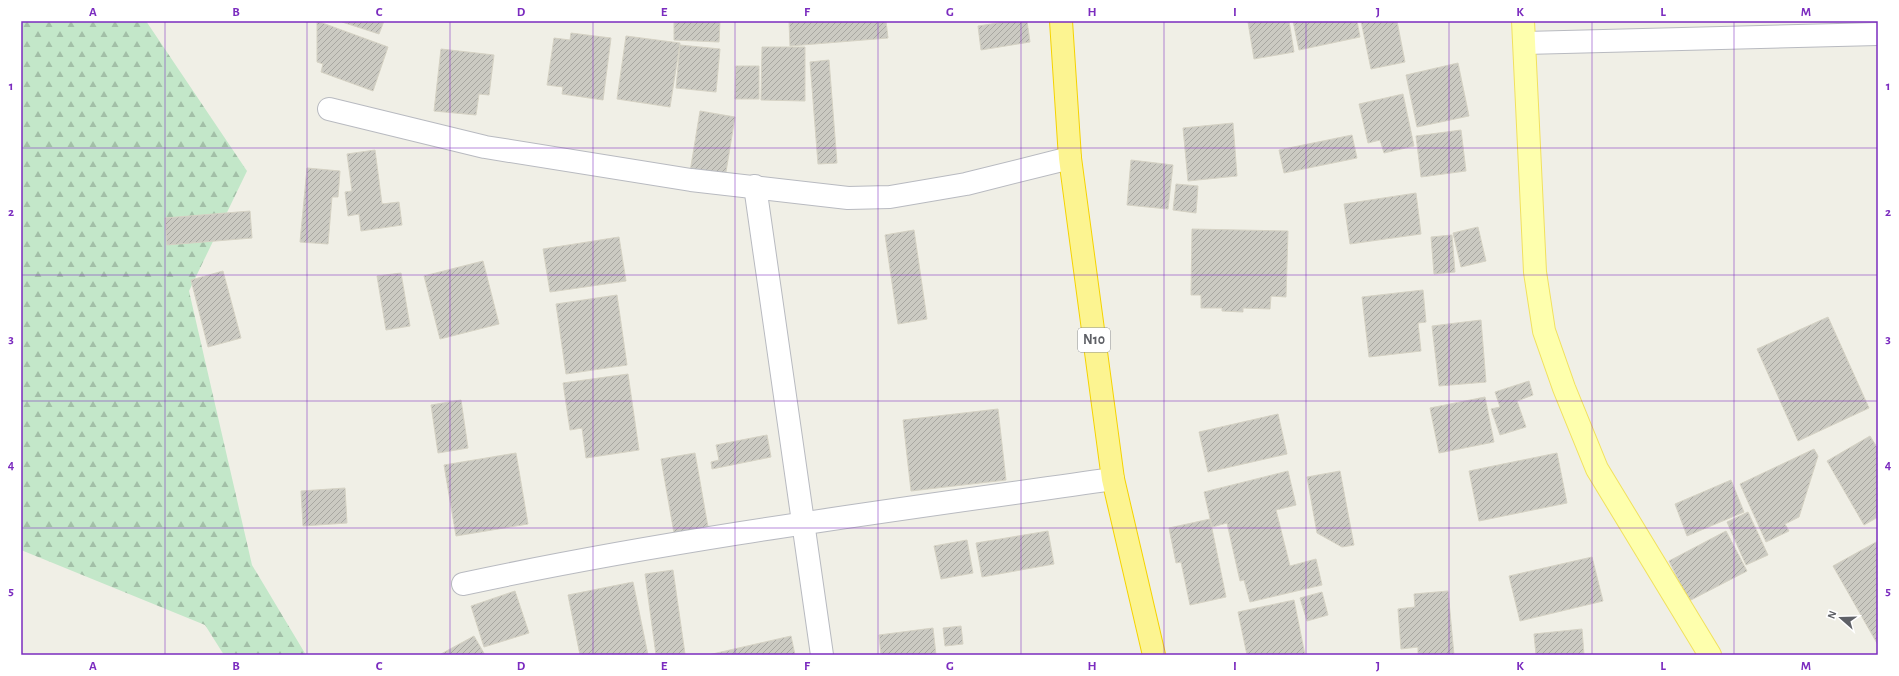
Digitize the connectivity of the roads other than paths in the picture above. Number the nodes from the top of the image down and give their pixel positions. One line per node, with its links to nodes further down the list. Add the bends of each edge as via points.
1 (1062, 21): 7 (highway, N10)
2 (1523, 21): 5 (main road)
3 (1828, 28): 4 (street); 5 (street)
4 (1878, 34)
5 (1525, 43): 14 (main road, via 1535,272 1544,331 1597,470)
6 (329, 109): 8 (street, via 485,147 691,180)
7 (1070, 158): 8 (street, via 966,184 890,197 848,198); 9 (highway, N10)
8 (755, 186): 10 (street)
9 (1113, 479): 10 (street); 13 (highway, N10)
10 (803, 524): 11 (street, via 561,563); 12 (street)
11 (463, 584)
12 (822, 655)
13 (1154, 655)
14 (1710, 655)

